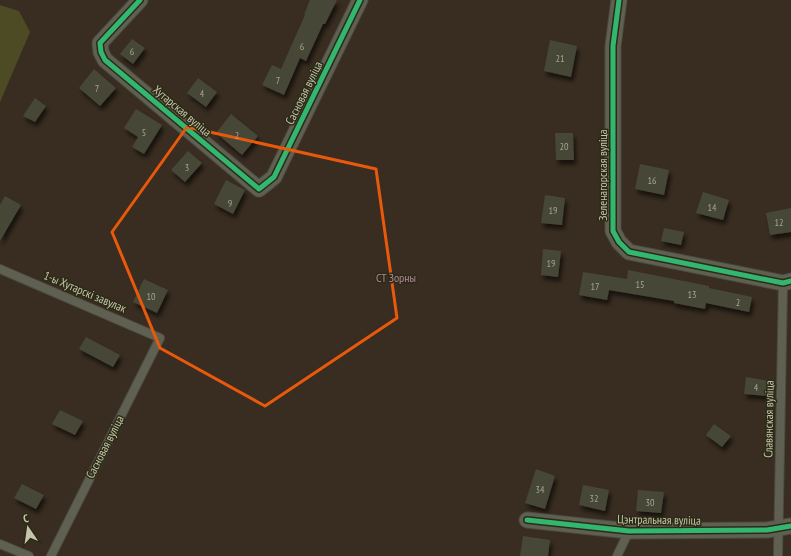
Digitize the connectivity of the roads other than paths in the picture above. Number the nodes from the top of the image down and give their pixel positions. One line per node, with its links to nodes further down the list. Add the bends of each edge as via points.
1 (140, 0): 4 (street, Хутарская вуліца, via 100,43 101,52 106,60)
2 (360, 0): 4 (street, Сасновая вуліца, via 274,177)
3 (619, 0): 6 (street, Зеленагорская вуліца, via 613,46 613,232 629,252)
4 (259, 189)
5 (0, 268): 7 (lane, 1-ы Хутарскі завулак)
6 (787, 282): 9 (lane, Славянская вуліца)
7 (160, 338): 13 (lane, Сасновая вуліца)
8 (526, 520): 10 (street, Цэнтральная вуліца)
9 (785, 527): 10 (street, Цэнтральная вуліца, via 767,530); 15 (lane, Славянская вуліца)
10 (629, 531): 14 (lane)
11 (0, 544): 12 (lane)
12 (29, 556)
13 (51, 556)
14 (617, 556)
15 (778, 556)

